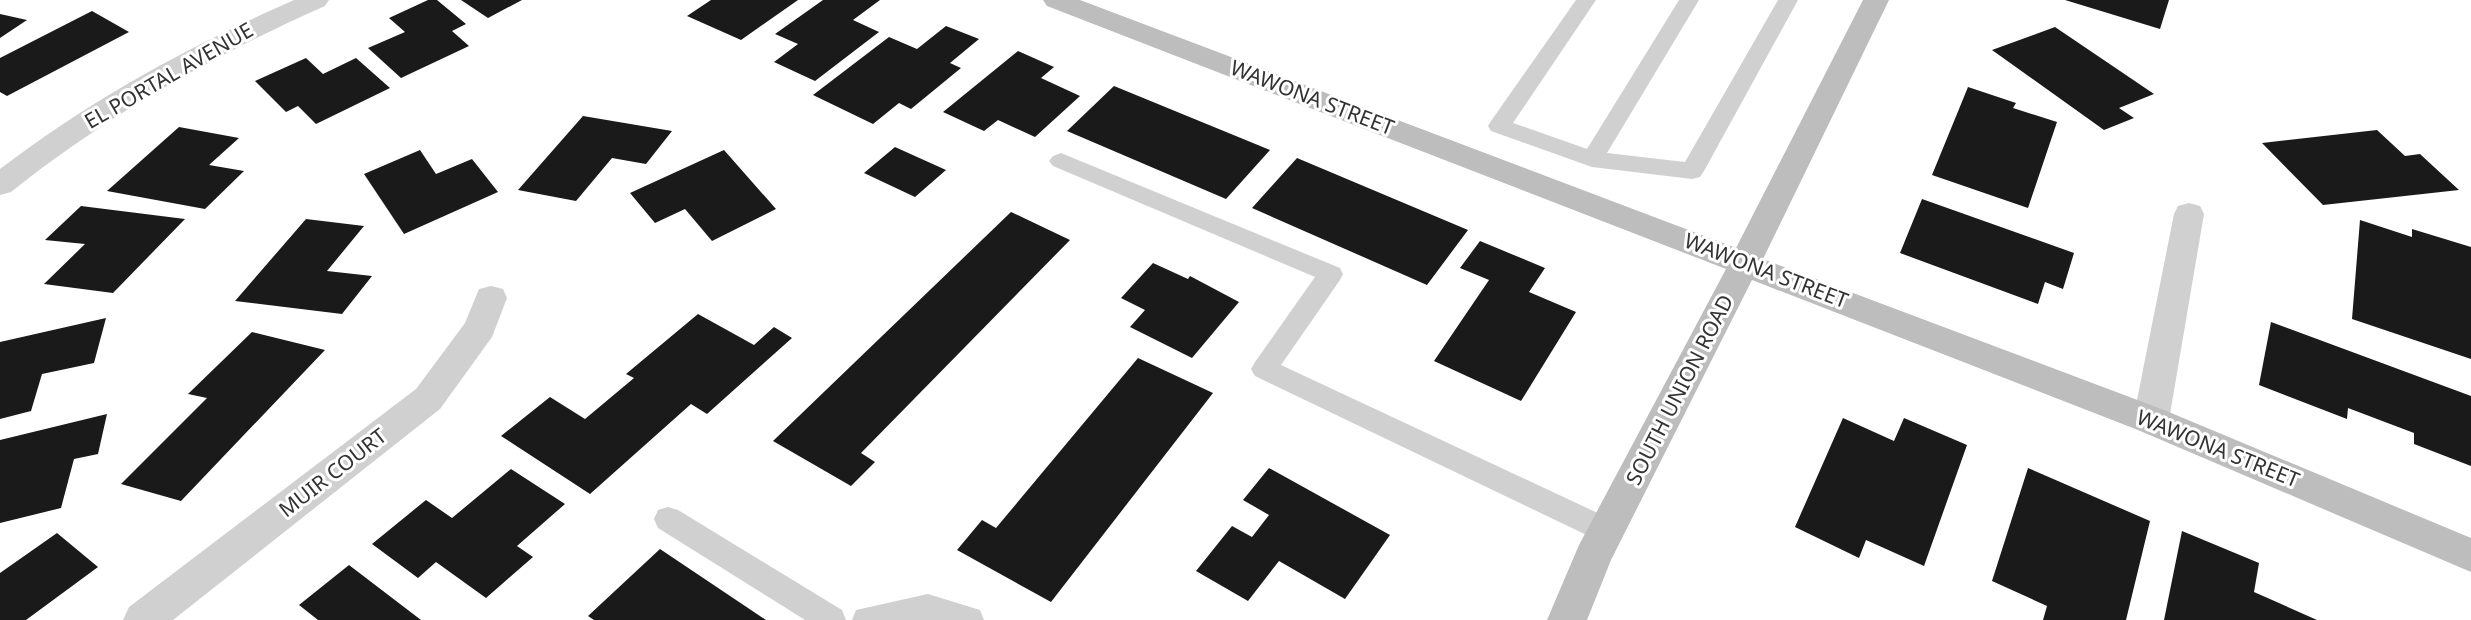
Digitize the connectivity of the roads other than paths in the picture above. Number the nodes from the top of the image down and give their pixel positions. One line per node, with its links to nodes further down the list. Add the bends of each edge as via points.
1 (316, 0): 10 (street, EL PORTAL AVENUE, via 247,29 126,96)
2 (1056, 0): 13 (street, WAWONA STREET)
3 (1586, 0): 8 (lane, via 1499,126)
4 (1689, 0): 8 (lane)
5 (1788, 0): 8 (lane, via 1692,171)
6 (1876, 0): 13 (street, SOUTH UNION ROAD)
7 (0, 155): 10 (street)
8 (1592, 159)
9 (1061, 161): 17 (lane, via 1331,274 1264,369)
10 (28, 162): 11 (street, EL PORTAL AVENUE)
11 (0, 185)
12 (2189, 214): 15 (street)
13 (1745, 263): 15 (street, WAWONA STREET); 17 (street, SOUTH UNION ROAD)
14 (491, 298): 19 (street, MUIR COURT, via 480,328 428,399)
15 (2151, 420): 18 (street, WAWONA STREET)
16 (668, 519): 20 (lane)
17 (1607, 531): 23 (street, SOUTH UNION ROAD)
18 (2471, 555)
19 (143, 620)
20 (831, 620)
21 (867, 620): 22 (lane, via 928,608)
22 (969, 620)
23 (1567, 620)

